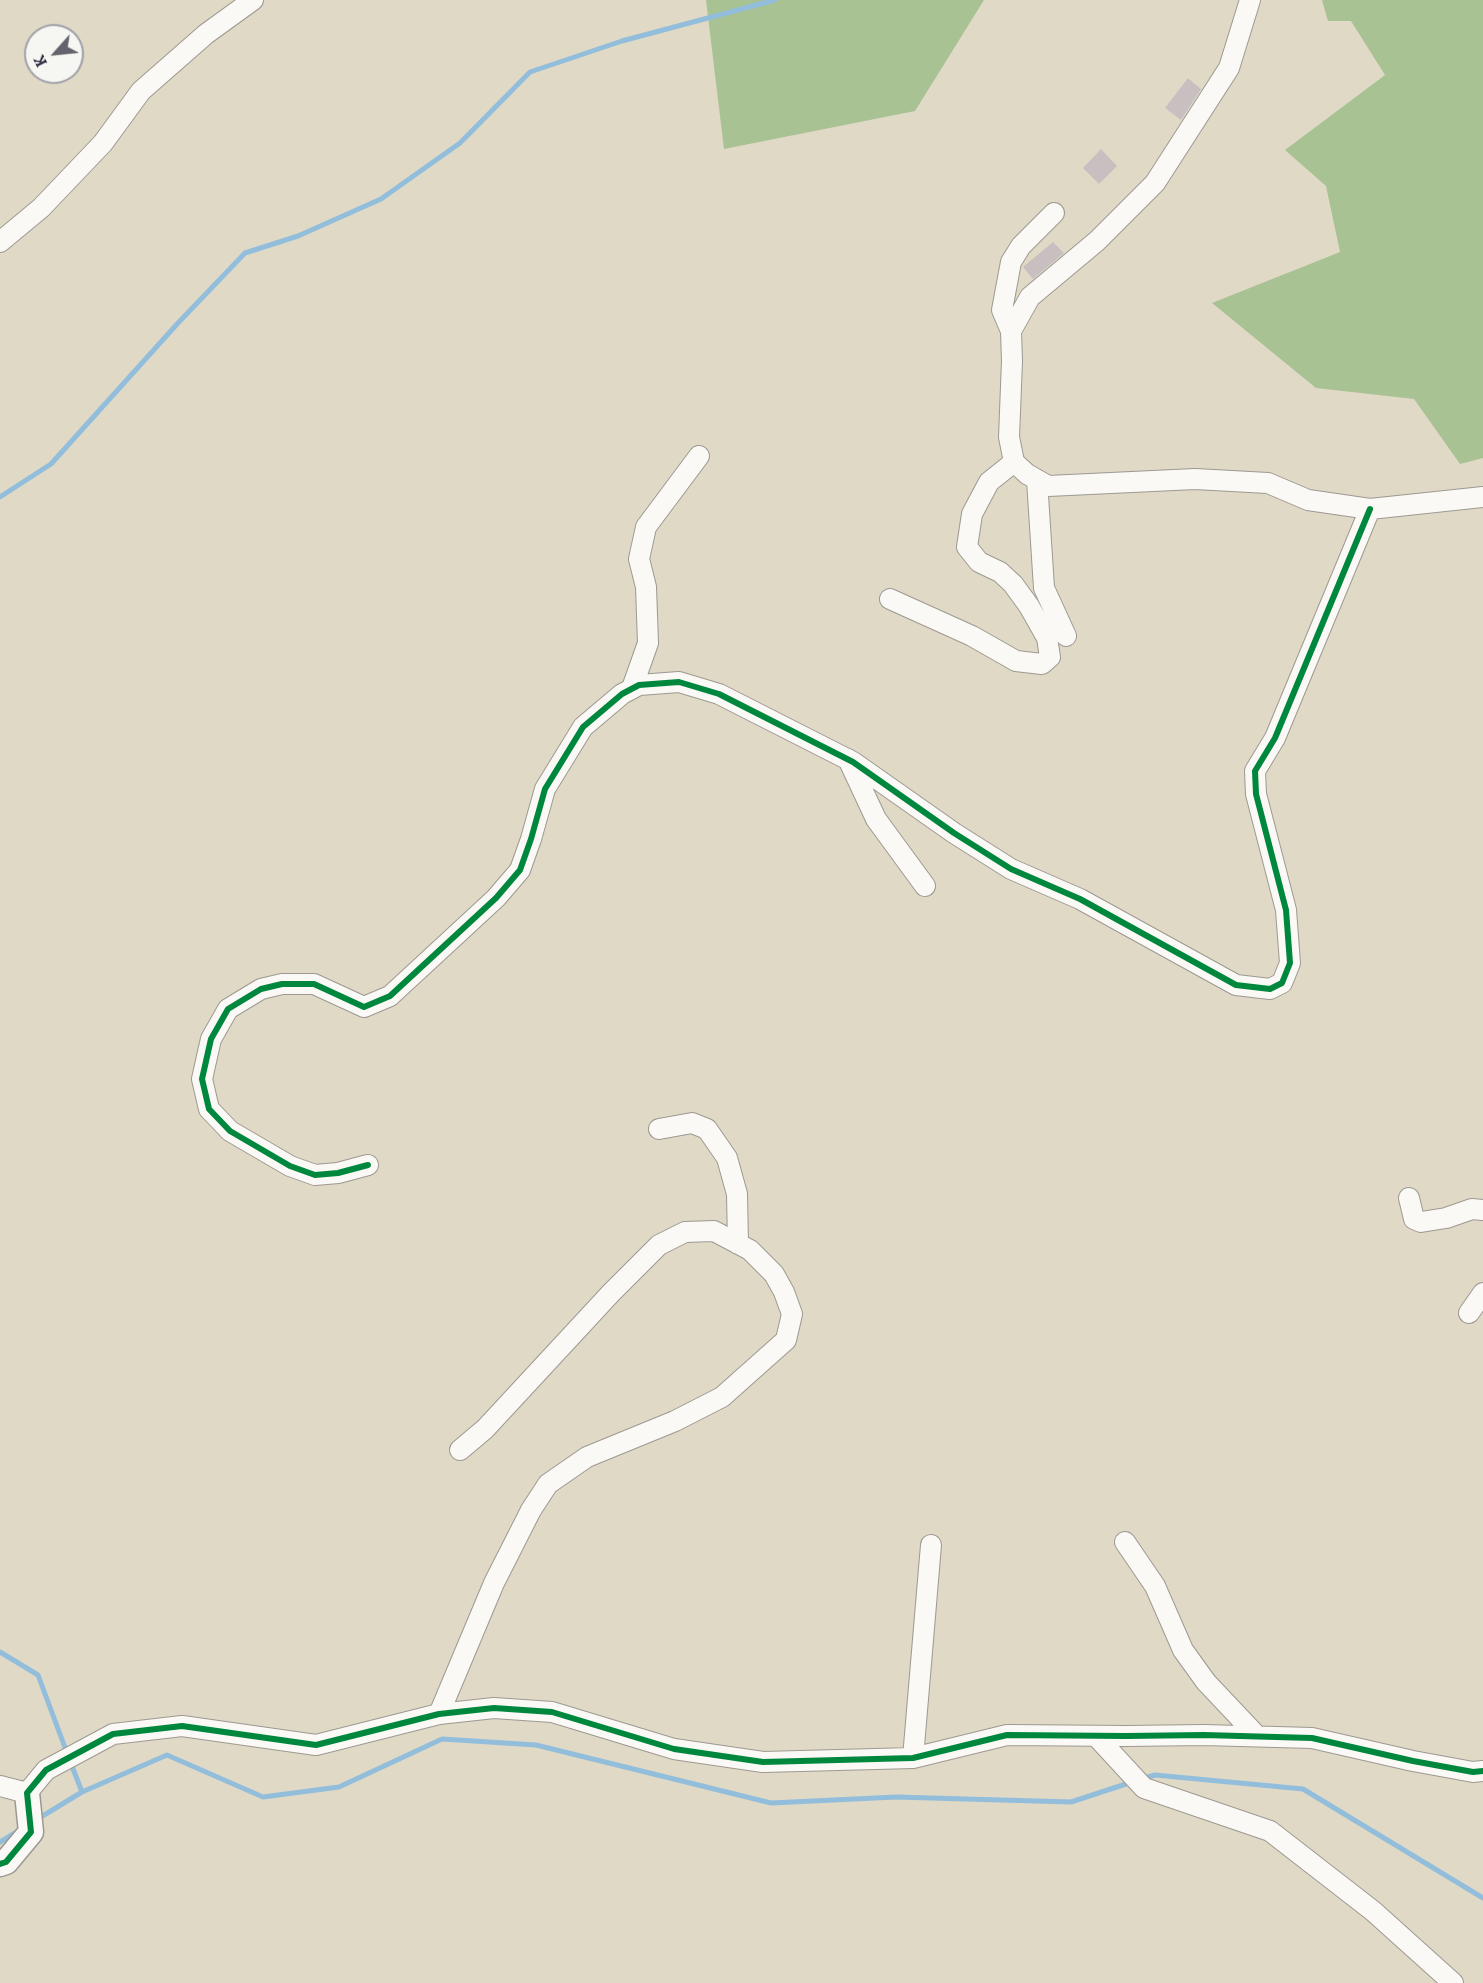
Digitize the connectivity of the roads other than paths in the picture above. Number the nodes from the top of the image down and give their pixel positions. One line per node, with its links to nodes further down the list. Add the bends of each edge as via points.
1 (253, 0): 4 (street, via 206,34 141,91 104,143 41,208)
2 (1250, 0): 5 (street, via 1229,68 1155,183 1097,241 1030,297)
3 (1054, 213): 5 (street, via 1021,246 1011,262 1002,310)
4 (0, 242)
5 (1011, 331): 7 (street, via 1009,437)
6 (699, 456): 13 (street, via 646,527 639,559 646,587 648,643)
7 (1014, 462): 8 (street); 11 (street, via 989,482 972,514 967,547 979,562 1000,572 1029,606 1047,638 1050,657 1041,664 1016,661 972,636)
8 (1037, 480): 10 (street, via 1048,486 1195,479 1268,483 1308,500); 12 (street, via 1044,588)
9 (1483, 497): 10 (street)
10 (1370, 509): 14 (street, via 1275,738 1255,771 1256,794 1286,910 1290,963 1282,983 1270,989 1236,985 1080,899 1011,869)
11 (890, 599)
12 (1066, 636)
13 (632, 688): 14 (street, via 678,682 719,694); 17 (street, via 583,726 545,789 520,870 496,898 390,996 364,1006 314,984 282,984 261,989 228,1009 212,1039 202,1079 209,1109 230,1131 290,1166 315,1175)
14 (848, 759): 15 (street, via 876,819)
15 (925, 886)
16 (660, 1129): 20 (street, via 692,1123 707,1129 727,1158 737,1194)
17 (368, 1165)
18 (1409, 1198): 19 (street, via 1414,1219 1421,1222 1472,1209)
19 (1483, 1210)
20 (738, 1244): 23 (street, via 714,1231 685,1232 659,1245 485,1429); 26 (street, via 750,1250 774,1274 784,1292 792,1314 786,1340 722,1397 587,1457 548,1484 494,1583)
21 (1483, 1293): 22 (street)
22 (1469, 1312)
23 (460, 1450)
24 (1125, 1542): 28 (street, via 1155,1586 1183,1650 1206,1682)
25 (931, 1545): 29 (street)
26 (439, 1714): 29 (street, via 494,1708 552,1712 674,1749 763,1762); 32 (street, via 316,1745 182,1726 113,1734 46,1770)
27 (1096, 1736): 28 (street); 29 (street, via 1007,1735); 34 (street, via 1144,1788 1270,1831 1373,1911)
28 (1257, 1736): 30 (street, via 1312,1738 1413,1761)
29 (913, 1758)
30 (1483, 1771)
31 (0, 1786): 32 (street)
32 (27, 1793): 33 (street, via 31,1832)
33 (0, 1864)
34 (1453, 1983)

